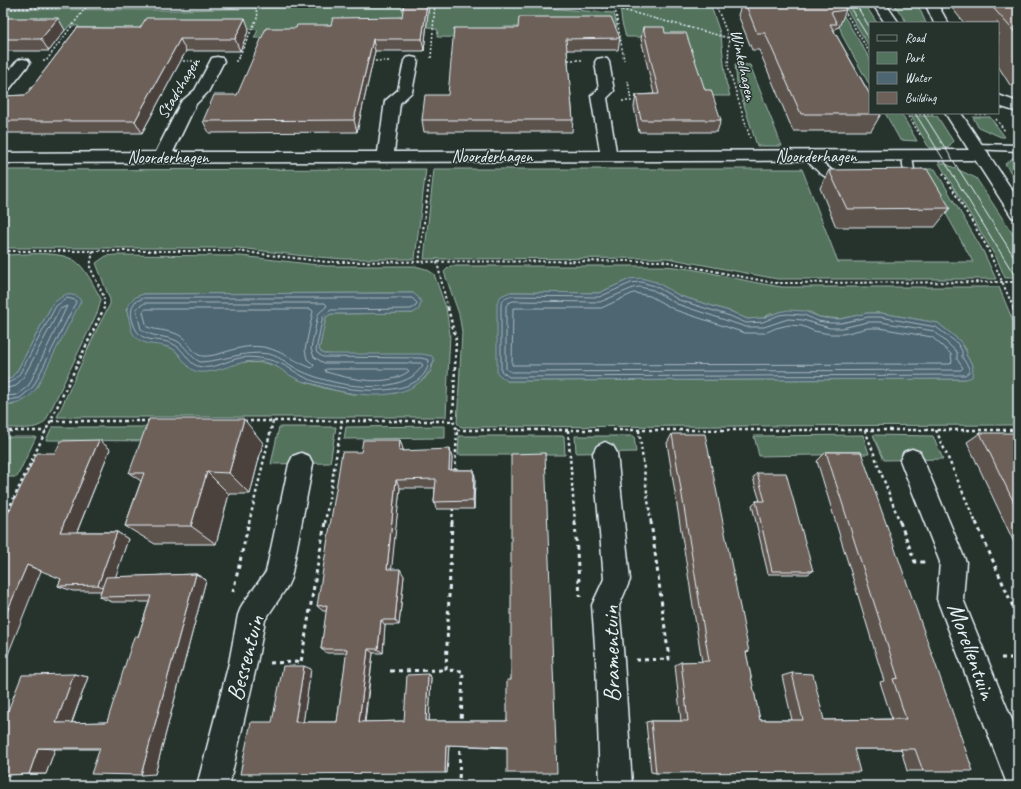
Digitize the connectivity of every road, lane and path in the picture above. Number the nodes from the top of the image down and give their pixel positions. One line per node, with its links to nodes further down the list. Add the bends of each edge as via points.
1 (89, 3): 10 (path)
2 (254, 3): 3 (path); 10 (path); 21 (path, via 258,16 237,61)
3 (354, 3)
4 (435, 3): 23 (path, via 431,60)
5 (498, 3): 9 (path)
6 (715, 3): 15 (path, Winkelhagen)
7 (878, 3): 13 (street)
8 (931, 3): 14 (street)
9 (560, 4): 15 (path, via 615,8)
10 (86, 7): 11 (path); 19 (path, via 46,61)
11 (3, 9)
12 (843, 9): 16 (path)
13 (891, 22)
14 (940, 22)
15 (729, 38): 35 (path, Winkelhagen, via 728,66)
16 (869, 51)
17 (557, 60): 18 (path)
18 (587, 60)
19 (39, 61)
20 (179, 61): 21 (path)
21 (217, 61): 38 (street, Stadshagen, via 201,92 189,102)
22 (366, 61): 23 (path)
23 (410, 61): 39 (street, via 405,92 393,101)
24 (602, 62): 34 (street, via 607,91 599,96)
25 (23, 63): 26 (street)
26 (3, 88)
27 (999, 101): 28 (street)
28 (1018, 107)
29 (907, 114): 33 (path)
30 (954, 114): 32 (street)
31 (1018, 148): 32 (lane)
32 (978, 151): 33 (street, Noorderhagen); 44 (street)
33 (933, 155): 37 (street, Noorderhagen); 49 (path, via 987,247)
34 (609, 156): 35 (street, Noorderhagen); 40 (street, Noorderhagen)
35 (756, 156): 36 (street, Noorderhagen)
36 (808, 156): 37 (street, Noorderhagen); 42 (lane, via 832,177)
37 (908, 156): 43 (lane, via 910,177)
38 (162, 157): 39 (street, Noorderhagen); 41 (street, Noorderhagen)
39 (385, 157): 40 (street, Noorderhagen)
40 (432, 157): 47 (path)
41 (3, 158)
42 (855, 177)
43 (886, 177)
44 (1018, 213)
45 (3, 251): 46 (path)
46 (93, 251): 47 (path, via 236,251 327,262); 52 (path, via 90,267 104,297 104,309)
47 (419, 262): 48 (path)
48 (437, 262): 49 (path, via 663,261 774,283); 57 (path, via 456,340)
49 (1002, 282): 50 (path); 51 (path)
50 (1018, 282)
51 (1018, 319)
52 (51, 421): 53 (path); 65 (path)
53 (154, 421)
54 (242, 421): 55 (path)
55 (273, 421): 56 (path); 74 (path, via 230,607)
56 (342, 421): 57 (path); 77 (path, via 301,662)
57 (453, 421): 58 (path)
58 (457, 430): 59 (path); 69 (path)
59 (568, 430): 66 (path); 73 (path, via 580,605)
60 (639, 430): 61 (path); 66 (path); 76 (path, via 669,659)
61 (865, 430): 62 (path); 72 (path, via 915,562)
62 (936, 430): 63 (path); 75 (path)
63 (1018, 430)
64 (3, 431): 65 (path)
65 (46, 431): 71 (path)
66 (604, 438): 73 (street, Bramentuin, via 617,580)
67 (912, 460): 72 (street, Morellentuin)
68 (301, 464): 74 (street, Bessentuin, via 278,578)
69 (455, 476)
70 (454, 500): 78 (path)
71 (3, 521)
72 (953, 562): 82 (street, Morellentuin, via 950,599)
73 (605, 605): 76 (street, Bramentuin)
74 (252, 615): 77 (street, Bessentuin)
75 (1018, 618)
76 (610, 660): 85 (street, Bramentuin)
77 (243, 663): 83 (street, Bessentuin)
78 (446, 670): 79 (path); 80 (path, via 463,671)
79 (390, 671)
80 (461, 725)
81 (460, 740): 84 (path)
82 (1018, 773)
83 (213, 786)
84 (459, 786)
85 (616, 786)

